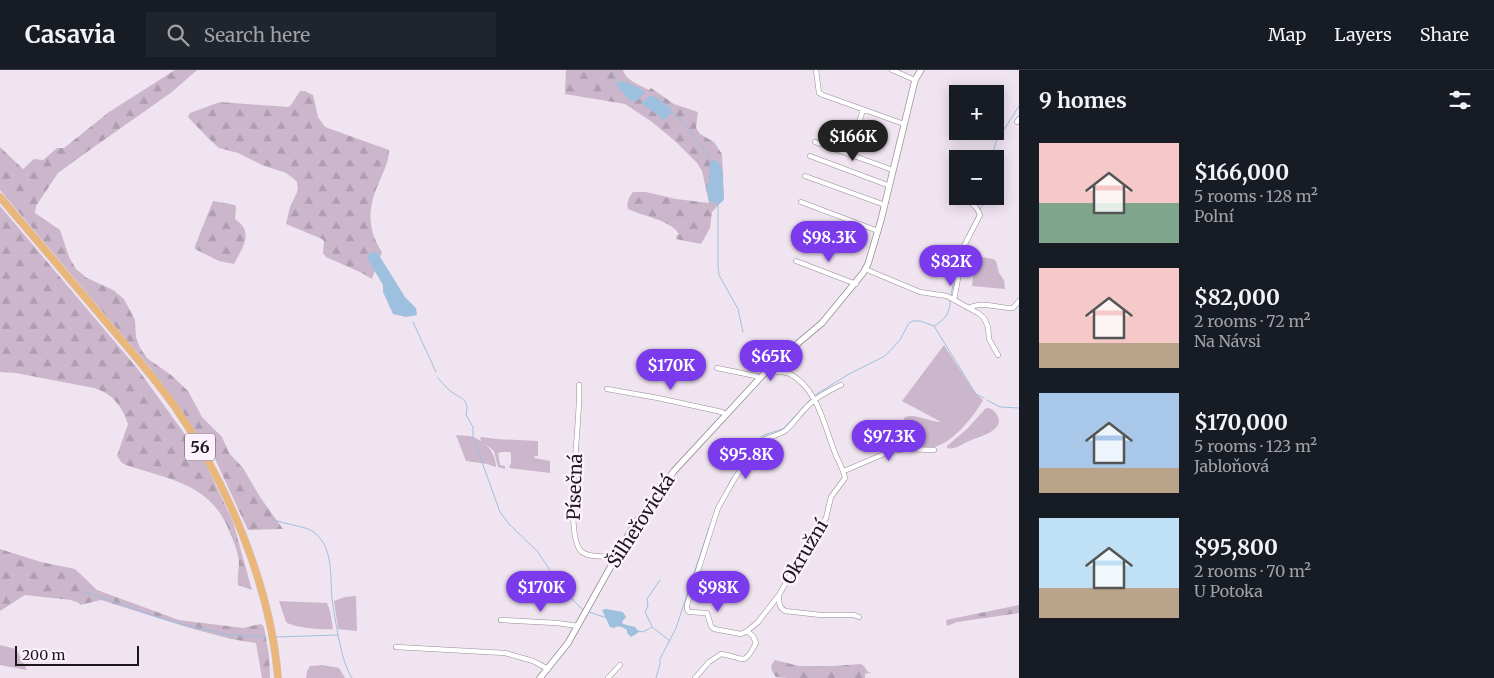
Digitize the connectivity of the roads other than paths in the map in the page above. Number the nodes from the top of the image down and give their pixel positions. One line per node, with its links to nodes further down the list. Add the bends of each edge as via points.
1 (816, 70): 5 (street, via 819,93)
2 (892, 70): 4 (street)
3 (921, 70): 4 (street, Šilheřovická)
4 (916, 80): 6 (street, Šilheřovická)
5 (863, 110): 6 (street); 7 (street)
6 (904, 124): 10 (street, Šilheřovická)
7 (853, 141)
8 (815, 142): 10 (street)
9 (810, 156): 12 (street)
10 (893, 170): 12 (street, Šilheřovická)
11 (805, 176): 15 (street)
12 (890, 186): 15 (street, Šilheřovická)
13 (0, 197): 44 (main road, 56, via 157,382 190,429 236,520 254,568 270,625)
14 (801, 202): 17 (street)
15 (885, 205): 17 (street, Šilheřovická)
16 (974, 205): 21 (street, via 980,214 964,246)
17 (878, 231): 19 (street, Šilheřovická)
18 (796, 262): 20 (street)
19 (866, 269): 20 (street, Šilheřovická); 21 (street, via 920,292)
20 (856, 284): 26 (street, Šilheřovická, via 822,323)
21 (954, 300): 23 (street)
22 (1019, 301): 23 (street, via 1013,308 979,304)
23 (969, 308): 24 (street, via 984,318 989,339)
24 (998, 355)
25 (717, 368): 27 (street)
26 (768, 370): 27 (street, Šilheřovická); 31 (street, via 788,373 805,385)
27 (759, 379): 32 (street, Šilheřovická)
28 (579, 385): 35 (street, Písečná, via 573,520 576,543 588,555)
29 (841, 385): 31 (street)
30 (607, 389): 32 (street)
31 (815, 400): 34 (street); 40 (street, via 787,429 758,444 724,497 686,605 689,612 707,613 714,629 740,634)
32 (726, 415): 35 (street, Šilheřovická, via 657,492)
33 (934, 450): 34 (street, via 891,451)
34 (844, 471): 36 (street, Okružní, via 845,478 831,497 826,518)
35 (616, 557): 39 (street, Šilheřovická)
36 (779, 595): 37 (street, via 778,604 785,611); 40 (street, Okružní)
37 (859, 616)
38 (501, 620): 39 (street)
39 (578, 626): 43 (street, Šilheřovická)
40 (747, 632): 47 (street, via 756,643 748,657 743,660 721,654)
41 (396, 647): 43 (street, via 505,653)
42 (620, 665): 46 (street)
43 (548, 669): 45 (street, Šilheřovická)
44 (278, 678)
45 (540, 678)
46 (608, 678)
47 (695, 678)

